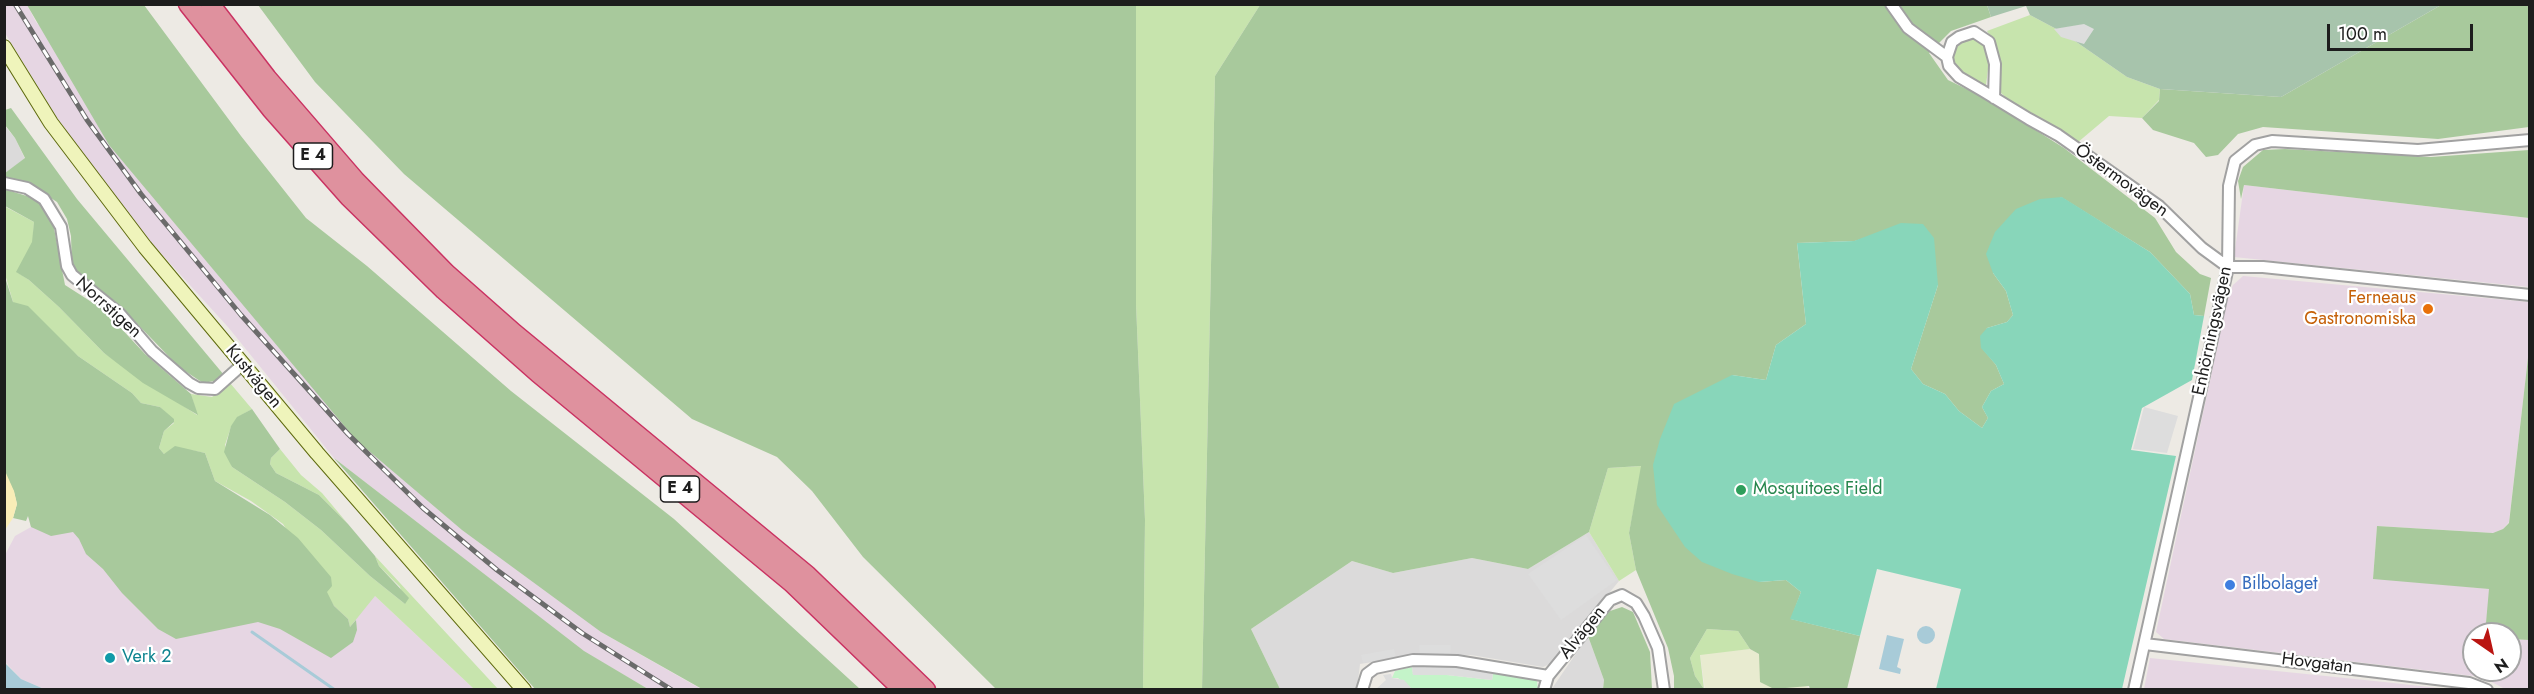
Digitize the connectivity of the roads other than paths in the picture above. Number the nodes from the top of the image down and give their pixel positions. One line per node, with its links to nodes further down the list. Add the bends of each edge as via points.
1 (188, 4): 17 (highway, E 4, via 271,109 349,197 444,290 792,583)
2 (210, 4): 7 (highway, E 4)
3 (219, 4): 7 (highway, E 4)
4 (1890, 4): 6 (street, Östermovägen, via 1908,28)
5 (4, 47): 13 (main road, Kustvägen, via 88,174)
6 (1947, 57): 8 (street, Östermovägen, via 1959,77); 8 (street, via 1952,42 1959,37 1974,32 1989,42 1995,64)
7 (267, 78): 18 (highway, E 4, via 355,180 446,273 807,575)
8 (1994, 98): 11 (street, Östermovägen, via 2058,135 2159,206)
9 (2529, 140): 11 (street, Enhörningsvägen, via 2443,149 2272,141 2255,145 2235,161 2231,172)
10 (4, 183): 13 (street, Norrstigen, via 27,188 44,199 61,227 67,266 72,274 120,314 152,351 189,383 215,389)
11 (2228, 267): 12 (street, via 2263,267); 14 (street, Enhörningsvägen)
12 (2529, 295)
13 (243, 364): 16 (main road, Kustvägen)
14 (2145, 644): 22 (street, Enhörningsvägen); 23 (street, Hovgatan, via 2469,683)
15 (1548, 676): 19 (street, Alvägen, via 1457,661 1413,660 1375,668 1367,674); 20 (street, Alvägen); 21 (street, Alvägen, via 1610,600 1622,596 1636,603 1644,616 1658,648)
16 (524, 690)
17 (903, 690)
18 (926, 690)
19 (1362, 690)
20 (1544, 690)
21 (1664, 690)
22 (2134, 690)
23 (2487, 690)

